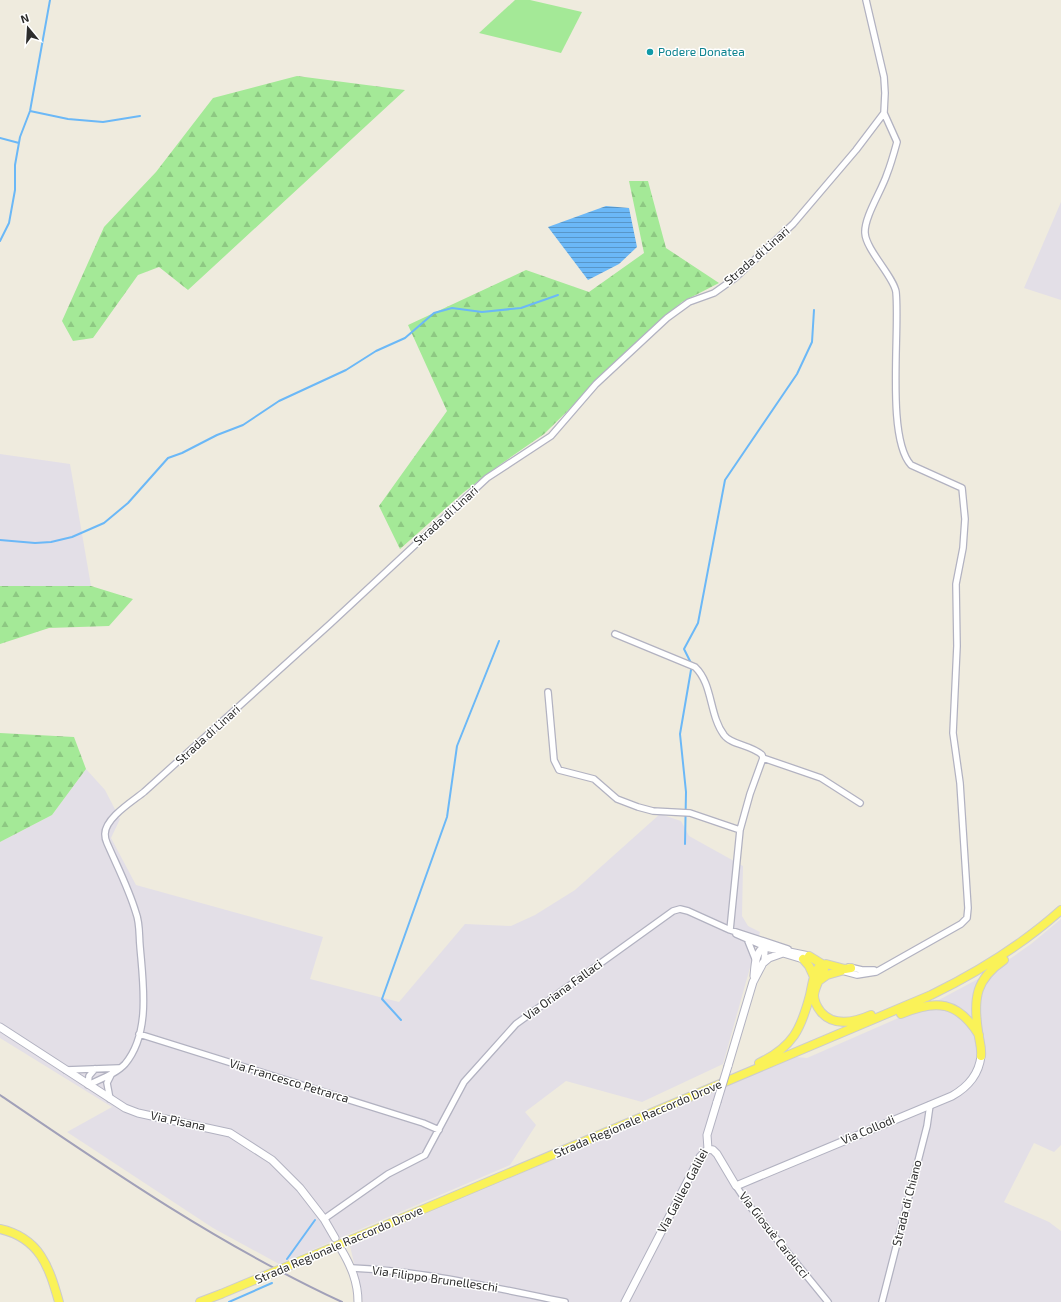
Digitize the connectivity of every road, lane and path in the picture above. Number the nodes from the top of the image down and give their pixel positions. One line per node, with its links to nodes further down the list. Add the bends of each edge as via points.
1 (866, 0): 2 (street, via 884,77)
2 (884, 112): 20 (street, via 897,142 888,174 868,220 865,234 896,291 899,438 910,465 962,488 965,519 956,584 957,646 953,733 960,783 968,908 967,918 961,924); 26 (street, Strada di Linari, via 813,203 762,254 725,286 689,302 667,318 596,384 551,436 486,478 330,624 115,816 107,826 106,844 137,914 143,1000)
3 (615, 634): 5 (street, via 695,667 702,677 716,721 723,734 726,738 759,753)
4 (548, 692): 7 (street, via 554,760 559,770 594,779 617,799 638,807 653,811 690,812)
5 (763, 758): 6 (street, via 821,778); 7 (street)
6 (860, 802)
7 (740, 830): 10 (street)
8 (1061, 910): 9 (main road, Strada Regionale Raccordo Drove)
9 (1048, 921): 23 (main road, Strada Regionale Raccordo Drove); 27 (main road, via 1036,937 992,969 983,980 975,1002)
10 (730, 930): 11 (street); 12 (street); 38 (street, Via Oriana Fallaci, via 680,909 665,916 516,1024 464,1082)
11 (755, 938): 13 (street); 15 (street)
12 (748, 941): 13 (street); 16 (street)
13 (764, 947): 14 (street); 15 (street, via 770,946); 16 (street); 17 (street)
14 (783, 953): 15 (street); 17 (street)
15 (805, 956): 18 (main road); 19 (street); 22 (main road)
16 (756, 961): 24 (street)
17 (764, 962): 24 (street)
18 (822, 964): 19 (main road); 21 (street); 22 (main road, via 816,970)
19 (851, 968): 20 (street)
20 (882, 968): 21 (street, via 866,974)
21 (841, 970): 22 (main road)
22 (817, 978): 23 (main road, via 814,996 818,1008 828,1018 847,1022 864,1018 942,984); 35 (main road, via 801,1025 784,1048 763,1061 711,1083)
23 (964, 978): 28 (main road, Strada Regionale Raccordo Drove)
24 (753, 982): 39 (street, Via Galileo Galilei, bridge, via 707,1138)
25 (0, 1027): 32 (street, Via Pisana)
26 (139, 1034): 30 (street, Strada di Linari, via 132,1053); 38 (street, Via Francesco Petrarca)
27 (979, 1035): 28 (main road, via 958,1011 931,1004 907,1011 823,1047); 29 (main road)
28 (798, 1052): 35 (main road, Strada Regionale Raccordo Drove)
29 (981, 1056): 37 (street, Via Collodi, via 977,1072 966,1086 954,1095)
30 (119, 1068): 31 (street); 33 (street, Strada di Linari)
31 (95, 1069): 32 (street); 34 (street, via 89,1076)
32 (66, 1070): 34 (street, Via Pisana)
33 (112, 1073): 34 (street, Strada di Linari); 36 (street, via 107,1083)
34 (88, 1085): 36 (street, Via Pisana)
35 (692, 1096): 46 (main road, Strada Regionale Raccordo Drove, bridge)
36 (110, 1099): 41 (street, Via Pisana, via 138,1113 230,1133 272,1160 300,1188)
37 (930, 1105): 40 (street, Via Collodi); 54 (street, Strada di Chiano, via 928,1122)
38 (439, 1130): 41 (street, Via Oriana Fallaci, via 426,1155 388,1174)
39 (708, 1149): 40 (street, Via Giosuè Carducci, via 717,1154); 52 (street, Via Galileo Galilei, via 700,1156)
40 (736, 1186): 53 (street, Via Giosuè Carducci)
41 (324, 1219): 43 (street, Via Pisana)
42 (0, 1229): 47 (main road, via 24,1239 38,1251 50,1270)
43 (335, 1238)
44 (341, 1249): 45 (street)
45 (352, 1268): 50 (street); 51 (street, Via Filippo Brunelleschi, via 456,1281)
46 (221, 1294): 48 (main road, Strada Regionale Raccordo Drove); 49 (main road)
47 (59, 1302)
48 (200, 1302)
49 (210, 1302)
50 (358, 1302)
51 (565, 1302)
52 (625, 1302)
53 (828, 1302)
54 (882, 1302)

